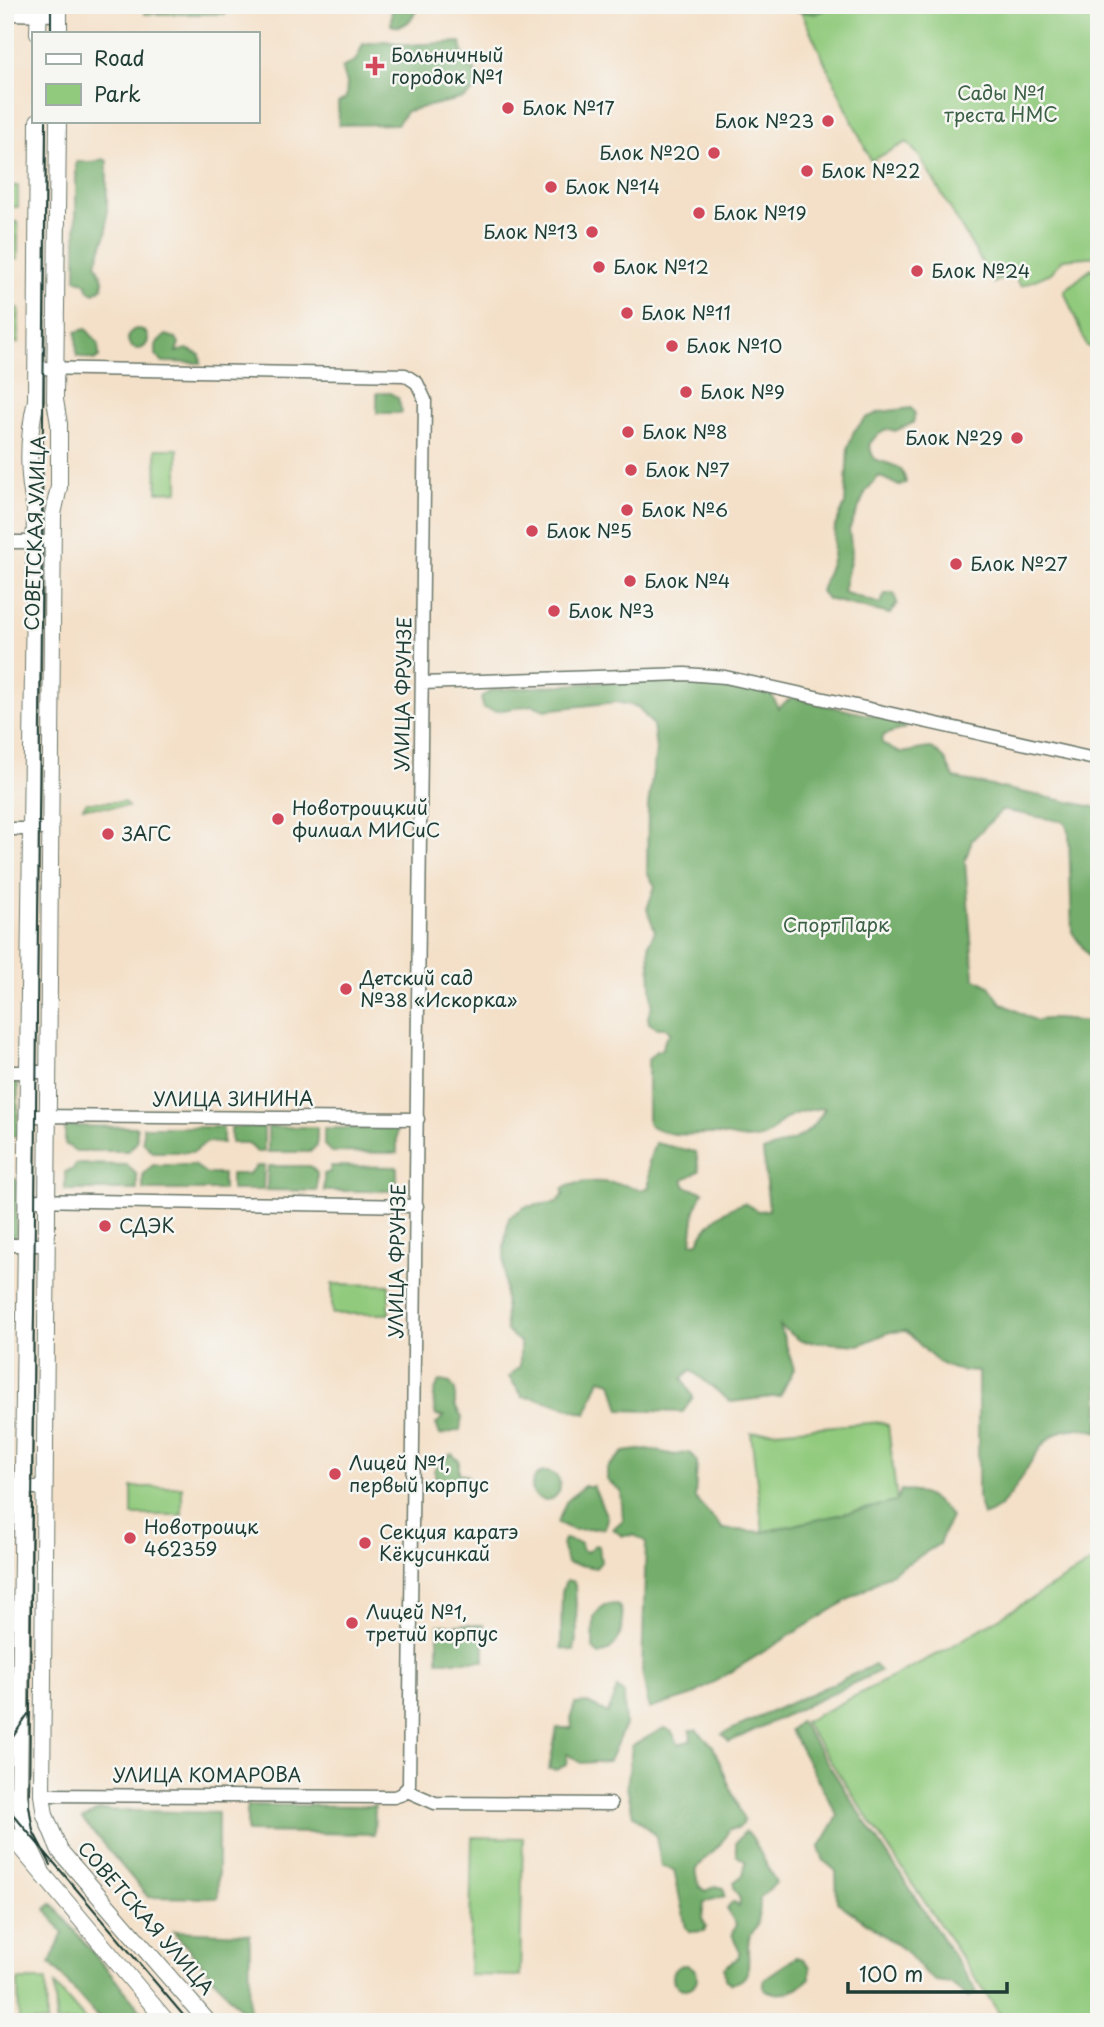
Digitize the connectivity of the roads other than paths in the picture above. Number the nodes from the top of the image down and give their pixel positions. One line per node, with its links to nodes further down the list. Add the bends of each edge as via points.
1 (38, 10): 2 (street); 3 (street); 4 (main road)
2 (59, 10): 5 (main road)
3 (5, 15)
4 (38, 32)
5 (58, 32)
6 (38, 122): 8 (main road, СОВЕТСКАЯ УЛИЦА)
7 (58, 122): 9 (main road, СОВЕТСКАЯ УЛИЦА)
8 (36, 368): 9 (street, УЛИЦА ФРУНЗЕ); 11 (main road, СОВЕТСКАЯ УЛИЦА, via 30,424)
9 (55, 368): 12 (main road, СОВЕТСКАЯ УЛИЦА, via 59,475); 13 (street, УЛИЦА ФРУНЗЕ, via 405,375 417,383 425,400)
10 (5, 542): 11 (street)
11 (34, 542): 12 (street); 16 (main road, СОВЕТСКАЯ УЛИЦА)
12 (53, 542): 17 (main road, СОВЕТСКАЯ УЛИЦА)
13 (422, 683): 14 (street, via 664,674 725,677); 23 (street, УЛИЦА ФРУНЗЕ)
14 (1099, 760)
15 (5, 829): 16 (street)
16 (31, 829): 17 (street); 19 (main road, СОВЕТСКАЯ УЛИЦА)
17 (50, 829): 20 (main road, СОВЕТСКАЯ УЛИЦА)
18 (5, 1072): 19 (street)
19 (28, 1072): 20 (street); 21 (main road, СОВЕТСКАЯ УЛИЦА)
20 (48, 1072): 22 (main road, СОВЕТСКАЯ УЛИЦА)
21 (27, 1116): 22 (street, УЛИЦА ЗИНИНА); 24 (main road, СОВЕТСКАЯ УЛИЦА)
22 (48, 1116): 23 (street, УЛИЦА ЗИНИНА); 25 (main road, СОВЕТСКАЯ УЛИЦА)
23 (418, 1119): 26 (street, УЛИЦА ФРУНЗЕ)
24 (26, 1200): 25 (street); 28 (main road, СОВЕТСКАЯ УЛИЦА)
25 (47, 1200): 26 (street); 29 (main road, СОВЕТСКАЯ УЛИЦА)
26 (416, 1206): 35 (street, УЛИЦА ФРУНЗЕ, via 411,1775)
27 (5, 1245): 28 (street)
28 (26, 1245): 29 (street); 31 (main road, СОВЕТСКАЯ УЛИЦА)
29 (47, 1245): 32 (main road, СОВЕТСКАЯ УЛИЦА)
30 (5, 1488): 31 (street)
31 (23, 1488): 32 (street); 33 (main road, СОВЕТСКАЯ УЛИЦА)
32 (45, 1488): 34 (main road, СОВЕТСКАЯ УЛИЦА)
33 (13, 1730): 34 (main road); 36 (main road, СОВЕТСКАЯ УЛИЦА)
34 (43, 1730): 37 (main road, СОВЕТСКАЯ УЛИЦА)
35 (405, 1790): 37 (street, УЛИЦА КОМАРОВА, via 394,1797); 38 (street, via 435,1802)
36 (12, 1795): 37 (main road, УЛИЦА КОМАРОВА); 40 (main road, СОВЕТСКАЯ УЛИЦА)
37 (42, 1795): 42 (main road, СОВЕТСКАЯ УЛИЦА, via 60,1850)
38 (611, 1804)
39 (5, 1829): 40 (main road, СОВЕТСКАЯ УЛИЦА)
40 (41, 1870): 41 (main road, СОВЕТСКАЯ УЛИЦА)
41 (167, 2022)
42 (208, 2022)

